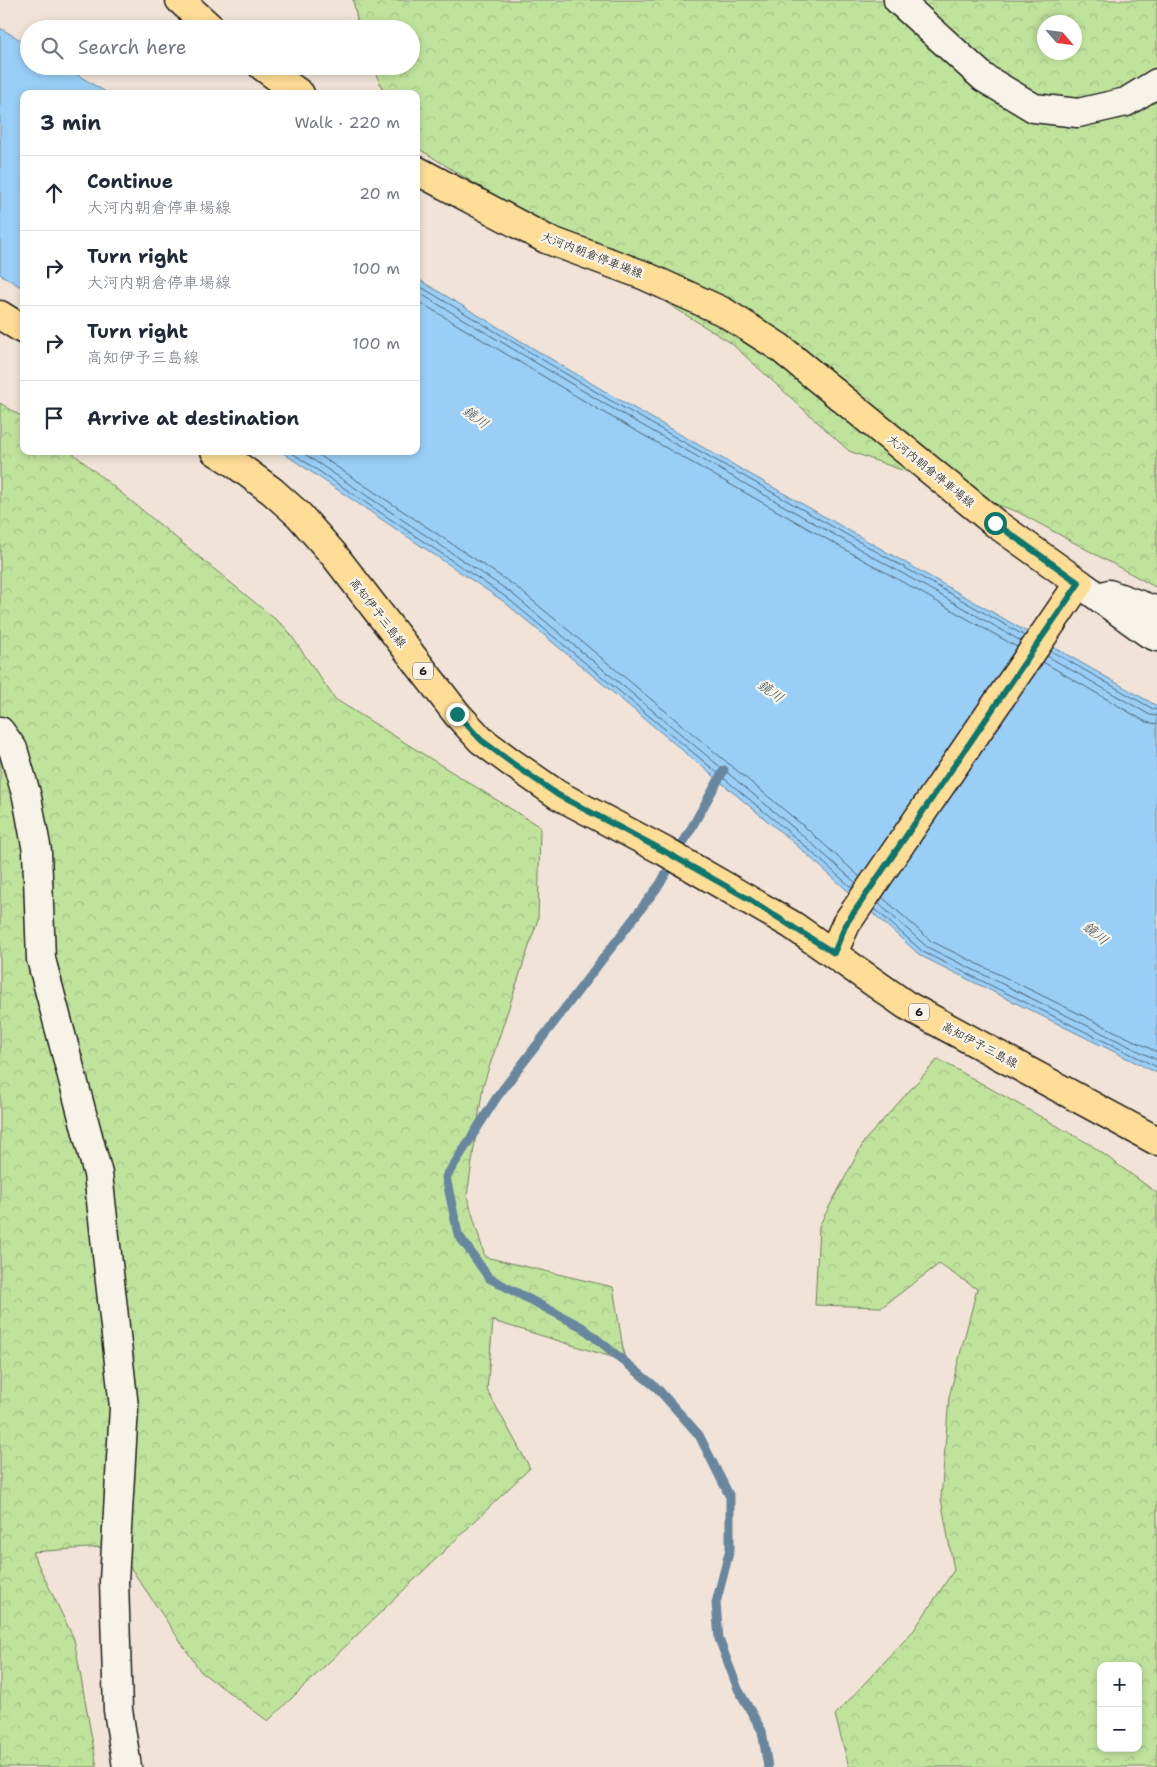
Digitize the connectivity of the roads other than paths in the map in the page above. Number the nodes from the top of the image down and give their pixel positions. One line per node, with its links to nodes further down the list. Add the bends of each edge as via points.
1 (180, 0): 3 (main road)
2 (898, 0): 5 (street, via 984,78 1034,108 1078,113 1126,102)
3 (202, 20)
4 (274, 75): 6 (main road)
5 (1157, 83)
6 (295, 90)
7 (420, 172): 11 (main road, 大河内朝倉停車場線, via 546,239 643,275 724,312 779,347 995,523)
8 (0, 315): 9 (main road)
9 (20, 328)
10 (221, 455): 15 (main road, 高知伊予三島線 / 6, via 299,515 481,740 558,795 691,866)
11 (1079, 583): 12 (street); 13 (street); 15 (main road, via 846,924)
12 (1157, 611)
13 (1157, 637)
14 (0, 732): 17 (street, via 13,749 26,797 37,851 41,960 98,1174 124,1407 114,1582 118,1710)
15 (834, 953): 16 (main road, 高知伊予三島線 / 6, via 906,1005)
16 (1157, 1141)
17 (126, 1767)

